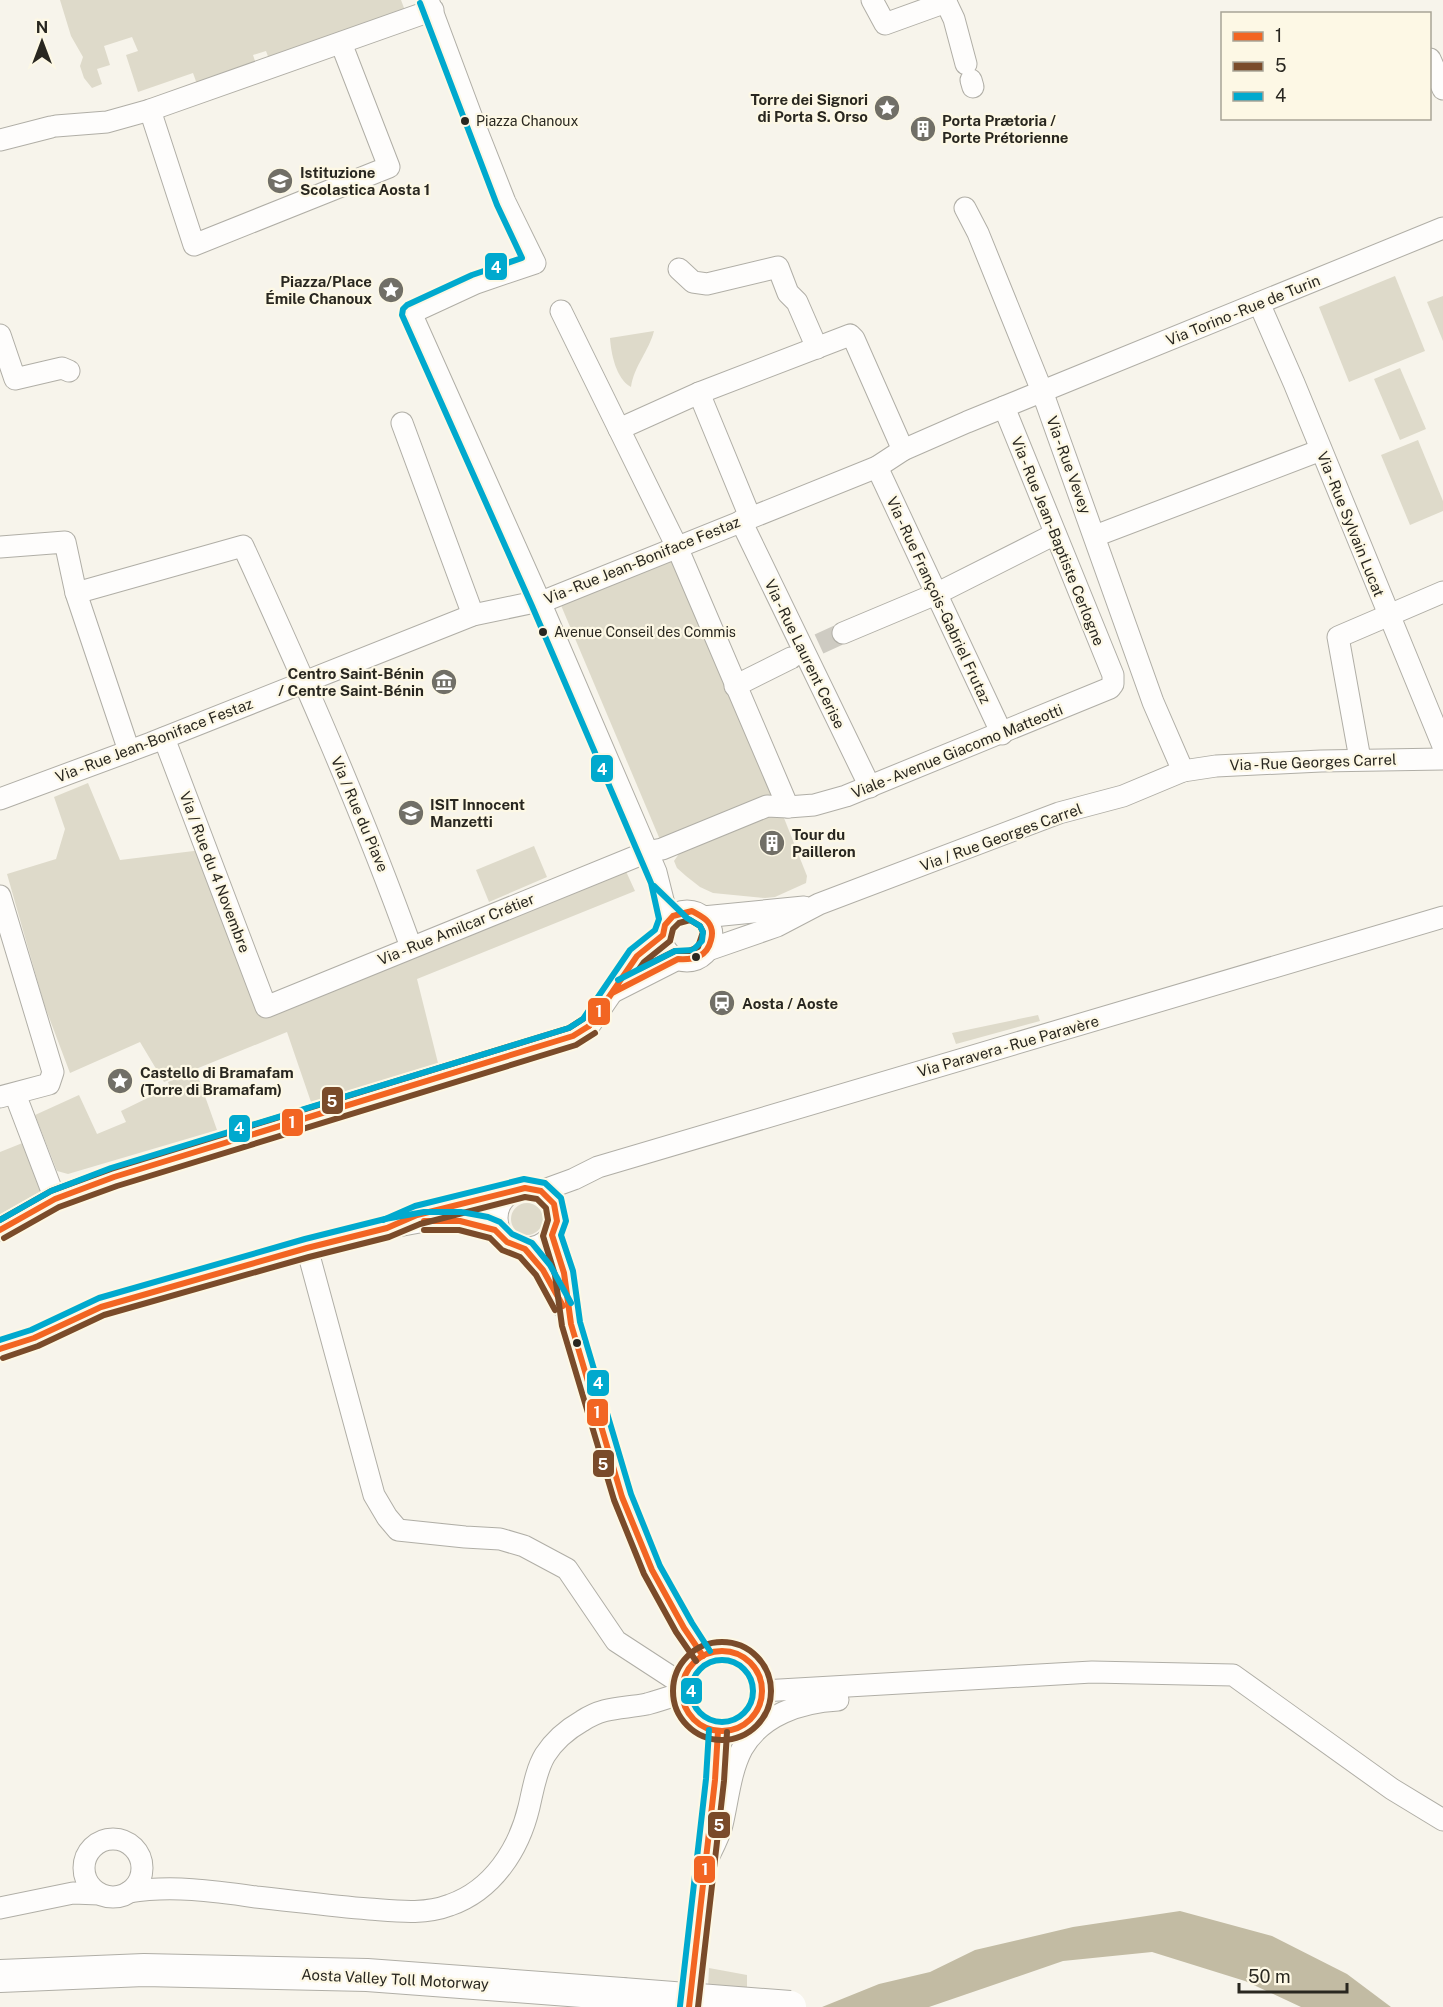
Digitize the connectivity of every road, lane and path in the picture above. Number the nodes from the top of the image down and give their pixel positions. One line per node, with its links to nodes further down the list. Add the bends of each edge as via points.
1 (872, 0): 2 (street, via 886,28)
2 (945, 1): 6 (street)
3 (430, 5): 4 (street); 34 (street, via 505,202 535,263 476,283 411,313)
4 (340, 43): 8 (street); 8 (street, via 389,167 194,246)
5 (1431, 61): 7 (street)
6 (970, 77)
7 (1443, 89)
8 (150, 110): 9 (street, via 107,122 54,127)
9 (0, 140)
10 (965, 208): 18 (street, Via - Rue Vevey)
11 (1443, 228): 13 (street, Via Torino - Rue de Turin)
12 (679, 269): 16 (street, via 693,282 707,285 778,267)
13 (1259, 303): 18 (street, Via Torino - Rue de Turin); 24 (street, Via - Rue Sylvain Lucat)
14 (561, 311): 22 (street)
15 (0, 335): 17 (street, via 15,379 62,368)
16 (817, 348): 19 (street); 23 (street, via 850,335 854,339)
17 (69, 371)
18 (1042, 391): 20 (street, Via - Rue Jean-Boniface Festaz); 28 (street, Via - Rue Vevey)
19 (699, 393): 22 (street); 26 (street, Via - Rue Laurent Cerise)
20 (1004, 406): 23 (street, Via - Rue Jean-Boniface Festaz); 27 (street, Via - Rue Jean-Baptiste Cerlogne)
21 (402, 423): 35 (street)
22 (619, 429): 30 (street)
23 (903, 450): 25 (street, Via - Rue Jean-Boniface Festaz)
24 (1321, 450): 28 (street); 36 (street, Via - Rue Sylvain Lucat)
25 (877, 467): 26 (street, Via - Rue Jean-Boniface Festaz); 33 (street, Via - Rue François-Gabriel Frutaz)
26 (746, 519): 30 (street, Via - Rue Jean-Boniface Festaz); 38 (street, Via - Rue Laurent Cerise)
27 (1055, 534): 33 (street); 39 (street, Via - Rue Jean-Baptiste Cerlogne)
28 (1095, 536): 48 (street, Via - Rue Vevey, via 1151,696)
29 (0, 547): 32 (street, via 65,542)
30 (677, 547): 34 (street, Via - Rue Jean-Boniface Festaz); 41 (street)
31 (1443, 592): 36 (street)
32 (76, 594): 40 (street, Via / Rue du Piave, via 243,546); 45 (street)
33 (936, 594): 37 (street); 42 (street, Via - Rue François-Gabriel Frutaz)
34 (540, 602): 35 (street, Via - Rue Jean-Boniface Festaz); 52 (street)
35 (473, 615): 40 (street, Via - Rue Jean-Boniface Festaz)
36 (1388, 615): 44 (street, Via - Rue Sylvain Lucat); 46 (street, via 1338,637)
37 (847, 631)
38 (804, 651): 41 (street); 49 (street, Via - Rue Laurent Cerise)
39 (1113, 675): 42 (street, Viale - Avenue Giacomo Matteotti, via 1110,688)
40 (304, 682): 43 (street, Via - Rue Jean-Boniface Festaz); 59 (street, Via / Rue du Piave, via 384,871)
41 (735, 686): 51 (street)
42 (1002, 734): 49 (street, Viale - Avenue Giacomo Matteotti)
43 (164, 738): 45 (street, Via - Rue Jean-Boniface Festaz); 63 (street, Via / Rue du 4 Novembre)
44 (1443, 746)
45 (129, 751): 50 (street, Via - Rue Jean-Boniface Festaz)
46 (1360, 759): 47 (street, Via - Rue Georges Carrel); 48 (street, Via - Rue Georges Carrel)
47 (1443, 759)
48 (1183, 771): 55 (street, Via / Rue Georges Carrel, via 1123,796 1059,813)
49 (870, 787): 51 (street, Viale - Avenue Giacomo Matteotti, via 814,805)
50 (0, 799)
51 (788, 807): 52 (street, Viale - Avenue Giacomo Matteotti, via 767,806)
52 (647, 852): 53 (street); 59 (street, Via - Rue Amilcar Crétier)
53 (660, 880): 56 (street); 58 (street)
54 (0, 896): 64 (street, via 53,1072 49,1084)
55 (819, 904): 56 (street); 60 (street, via 777,926)
56 (698, 914): 58 (street, via 679,913); 60 (street, via 712,930)
57 (1443, 917): 65 (street, Via Paravera - Rue Paravère, via 598,1167)
58 (665, 927): 61 (street, via 667,950); 62 (street, via 637,956)
59 (411, 947): 63 (street, Via - Rue Amilcar Crétier)
60 (708, 950): 61 (street, via 696,959)
61 (678, 958): 62 (street)
62 (612, 993): 68 (street, via 589,1026 573,1036 124,1173)
63 (266, 1007)
64 (8, 1096): 68 (street)
65 (574, 1179): 66 (street, Via Paravera - Rue Paravère); 69 (street)
66 (540, 1191): 67 (street, via 525,1188); 69 (street)
67 (510, 1193): 70 (street, via 417,1215); 72 (street, via 497,1212)
68 (55, 1199): 71 (street)
69 (557, 1213): 73 (street)
70 (387, 1228): 72 (street, via 425,1221 460,1221); 74 (street)
71 (0, 1230)
72 (501, 1234): 75 (street, via 507,1242)
73 (552, 1235): 75 (street, via 545,1243); 76 (street, via 564,1274)
74 (307, 1248): 77 (street, via 101,1307); 78 (street, via 374,1495 398,1530 500,1539 524,1546 567,1569 616,1641 640,1657)
75 (525, 1249): 76 (street, via 555,1289)
76 (571, 1324): 78 (street, via 622,1497 652,1570 684,1628)
77 (0, 1349)
78 (689, 1675): 80 (street, via 711,1652 729,1652 746,1659 757,1673); 81 (street); 82 (street, via 684,1705)
79 (884, 1684): 80 (street); 84 (street, via 1092,1671 1233,1675 1392,1789); 86 (street, via 852,1699 800,1705 774,1716 755,1732 734,1769 722,1827)
80 (761, 1691): 83 (street, via 752,1717 737,1728)
81 (645, 1704): 82 (street, via 672,1707); 88 (street, via 602,1711 556,1742 544,1756 519,1839 507,1860 472,1895 450,1905 426,1911 398,1911)
82 (690, 1715): 83 (street, via 703,1726)
83 (718, 1731): 86 (street)
84 (1443, 1820)
85 (141, 1863): 87 (street, via 135,1850 114,1839 93,1847); 88 (street, via 159,1879); 89 (street, via 140,1880)
86 (705, 1864): 96 (street)
87 (83, 1866): 90 (street, via 90,1887); 91 (street, via 60,1889)
88 (204, 1890): 89 (street)
89 (129, 1892): 90 (street, via 114,1898)
90 (99, 1894): 91 (street, via 73,1893)
91 (31, 1902): 92 (street)
92 (0, 1908)
93 (0, 1976): 97 (highway, Aosta Valley Toll Motorway, bridge, via 144,1970 367,1975)
94 (0, 1994): 95 (highway, Aosta Valley Toll Motorway, via 159,1987 384,1995)
95 (527, 2007)
96 (689, 2007)
97 (790, 2007)

